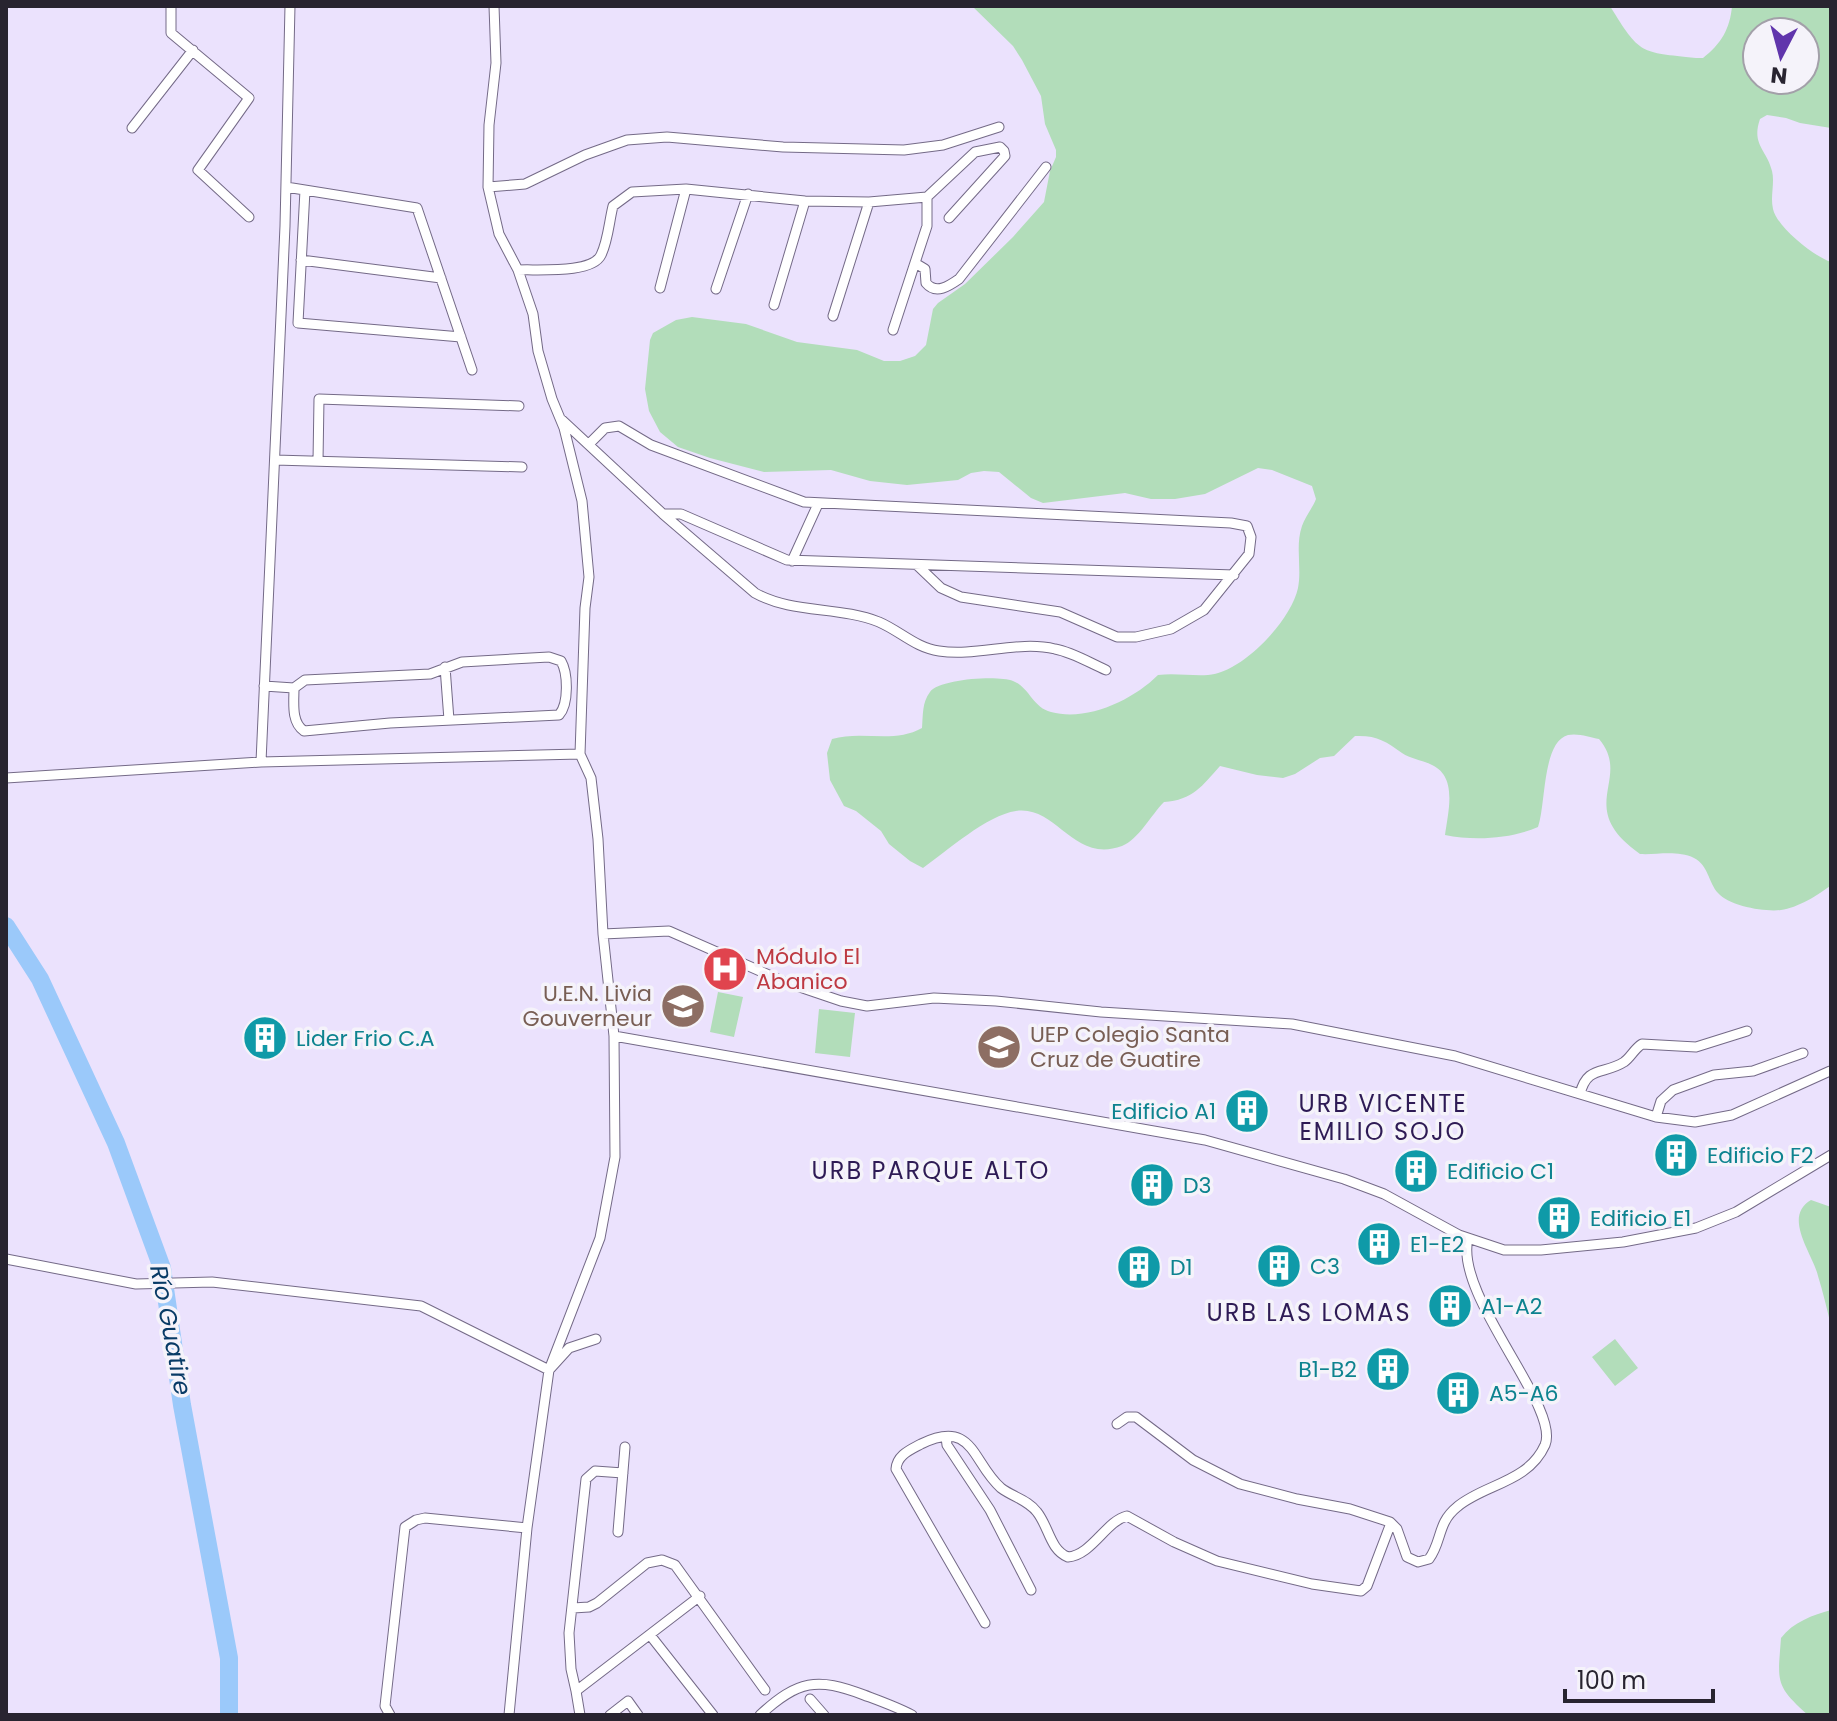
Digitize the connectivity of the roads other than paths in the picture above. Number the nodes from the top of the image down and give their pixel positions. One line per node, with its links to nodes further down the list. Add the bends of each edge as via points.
1 (171, 6): 4 (street, via 171,33)
2 (290, 6): 8 (street)
3 (494, 6): 9 (street)
4 (193, 50): 6 (street); 16 (street, via 249,98 198,170)
5 (999, 127): 9 (street, via 943,145 904,150 667,137 627,140 525,184)
6 (132, 128)
7 (1046, 167): 19 (street, via 959,279 931,288 924,266)
8 (286, 187): 11 (street); 32 (street)
9 (488, 187): 20 (street, via 499,234)
10 (686, 189): 12 (street); 20 (street, via 623,197 613,206 601,255 591,266); 22 (street)
11 (305, 190): 18 (street); 21 (street, via 417,208)
12 (748, 194): 14 (street); 23 (street)
13 (927, 197): 15 (street); 17 (street, via 975,152 1000,147 1005,156); 19 (street, via 927,226)
14 (805, 201): 15 (street); 24 (street)
15 (869, 202): 25 (street)
16 (249, 217)
17 (949, 218)
18 (301, 260): 21 (street); 27 (street, via 298,323)
19 (915, 263): 26 (street)
20 (518, 270): 30 (street)
21 (441, 278): 27 (street)
22 (660, 288)
23 (716, 289)
24 (774, 305)
25 (833, 316)
26 (893, 330)
27 (461, 337): 28 (street)
28 (472, 370)
29 (519, 406): 33 (street, via 319,399)
30 (559, 418): 31 (street); 45 (street, via 582,501 589,577)
31 (590, 443): 35 (street, via 605,428 619,426 665,450); 36 (street)
32 (275, 460): 33 (street); 42 (street)
33 (318, 461): 34 (street)
34 (522, 467)
35 (818, 504): 37 (street); 39 (street, via 1231,523 1247,526 1251,537 1249,554)
36 (663, 514): 37 (street, via 681,514); 41 (street, via 770,602 859,616 935,651 1040,647)
37 (792, 561): 38 (street)
38 (918, 566): 39 (street); 39 (street, via 941,588 961,597 1060,612 1117,637 1171,629 1204,610)
39 (1234, 575)
40 (445, 667): 43 (street, via 430,674 312,679); 44 (street); 44 (street, via 549,657 565,669 565,707 559,715)
41 (1106, 670)
42 (264, 686): 43 (street); 46 (street)
43 (294, 688): 44 (street, via 295,720 304,731)
44 (449, 720)
45 (580, 754): 46 (street); 48 (street, via 591,778)
46 (261, 762): 47 (street)
47 (6, 778)
48 (603, 934): 50 (street); 53 (street, via 669,931 785,982 867,1006 934,998 1292,1024 1455,1056)
49 (1747, 1031): 53 (street, via 1696,1047 1642,1044 1621,1064 1585,1079)
50 (614, 1036): 56 (street, via 1205,1140 1384,1194); 59 (street, via 615,1157 605,1218)
51 (1803, 1053): 54 (street, via 1673,1090 1661,1101)
52 (1830, 1071): 54 (street, via 1732,1115 1695,1122)
53 (1580, 1094): 54 (street)
54 (1656, 1117)
55 (1831, 1155): 56 (street, via 1736,1212 1696,1228 1541,1250 1504,1250)
56 (1468, 1239): 64 (street, via 1470,1272 1545,1420 1546,1443 1519,1474 1455,1508 1441,1526 1429,1559 1407,1557)
57 (6, 1259): 59 (street, via 148,1285 212,1282 421,1306)
58 (596, 1339): 59 (street, via 569,1348)
59 (549, 1370): 65 (street)
60 (1117, 1424): 64 (street, via 1136,1417 1193,1460 1240,1484)
61 (946, 1437): 64 (street, via 969,1444 997,1484 1038,1512 1055,1548 1068,1557 1081,1553 1127,1516 1217,1561 1361,1591); 67 (street); 70 (street, via 909,1450 897,1460 896,1469)
62 (625, 1447): 63 (street)
63 (623, 1473): 66 (street); 69 (street, via 595,1471 587,1477)
64 (1391, 1523)
65 (527, 1528): 75 (street, via 425,1518 405,1527 385,1706); 76 (street)
66 (618, 1532)
67 (1031, 1590)
68 (700, 1596): 69 (street, via 675,1565 656,1560 589,1607); 71 (street); 72 (street)
69 (573, 1608): 73 (street, via 569,1648)
70 (985, 1623)
71 (650, 1635): 73 (street); 80 (street)
72 (765, 1690)
73 (576, 1691): 77 (street)
74 (810, 1699): 82 (street)
75 (390, 1715)
76 (509, 1715)
77 (580, 1715)
78 (610, 1715): 79 (street, via 628,1701)
79 (638, 1715)
80 (713, 1715)
81 (760, 1715): 83 (street, via 789,1693 816,1683 843,1687)
82 (824, 1715)
83 (912, 1715)

